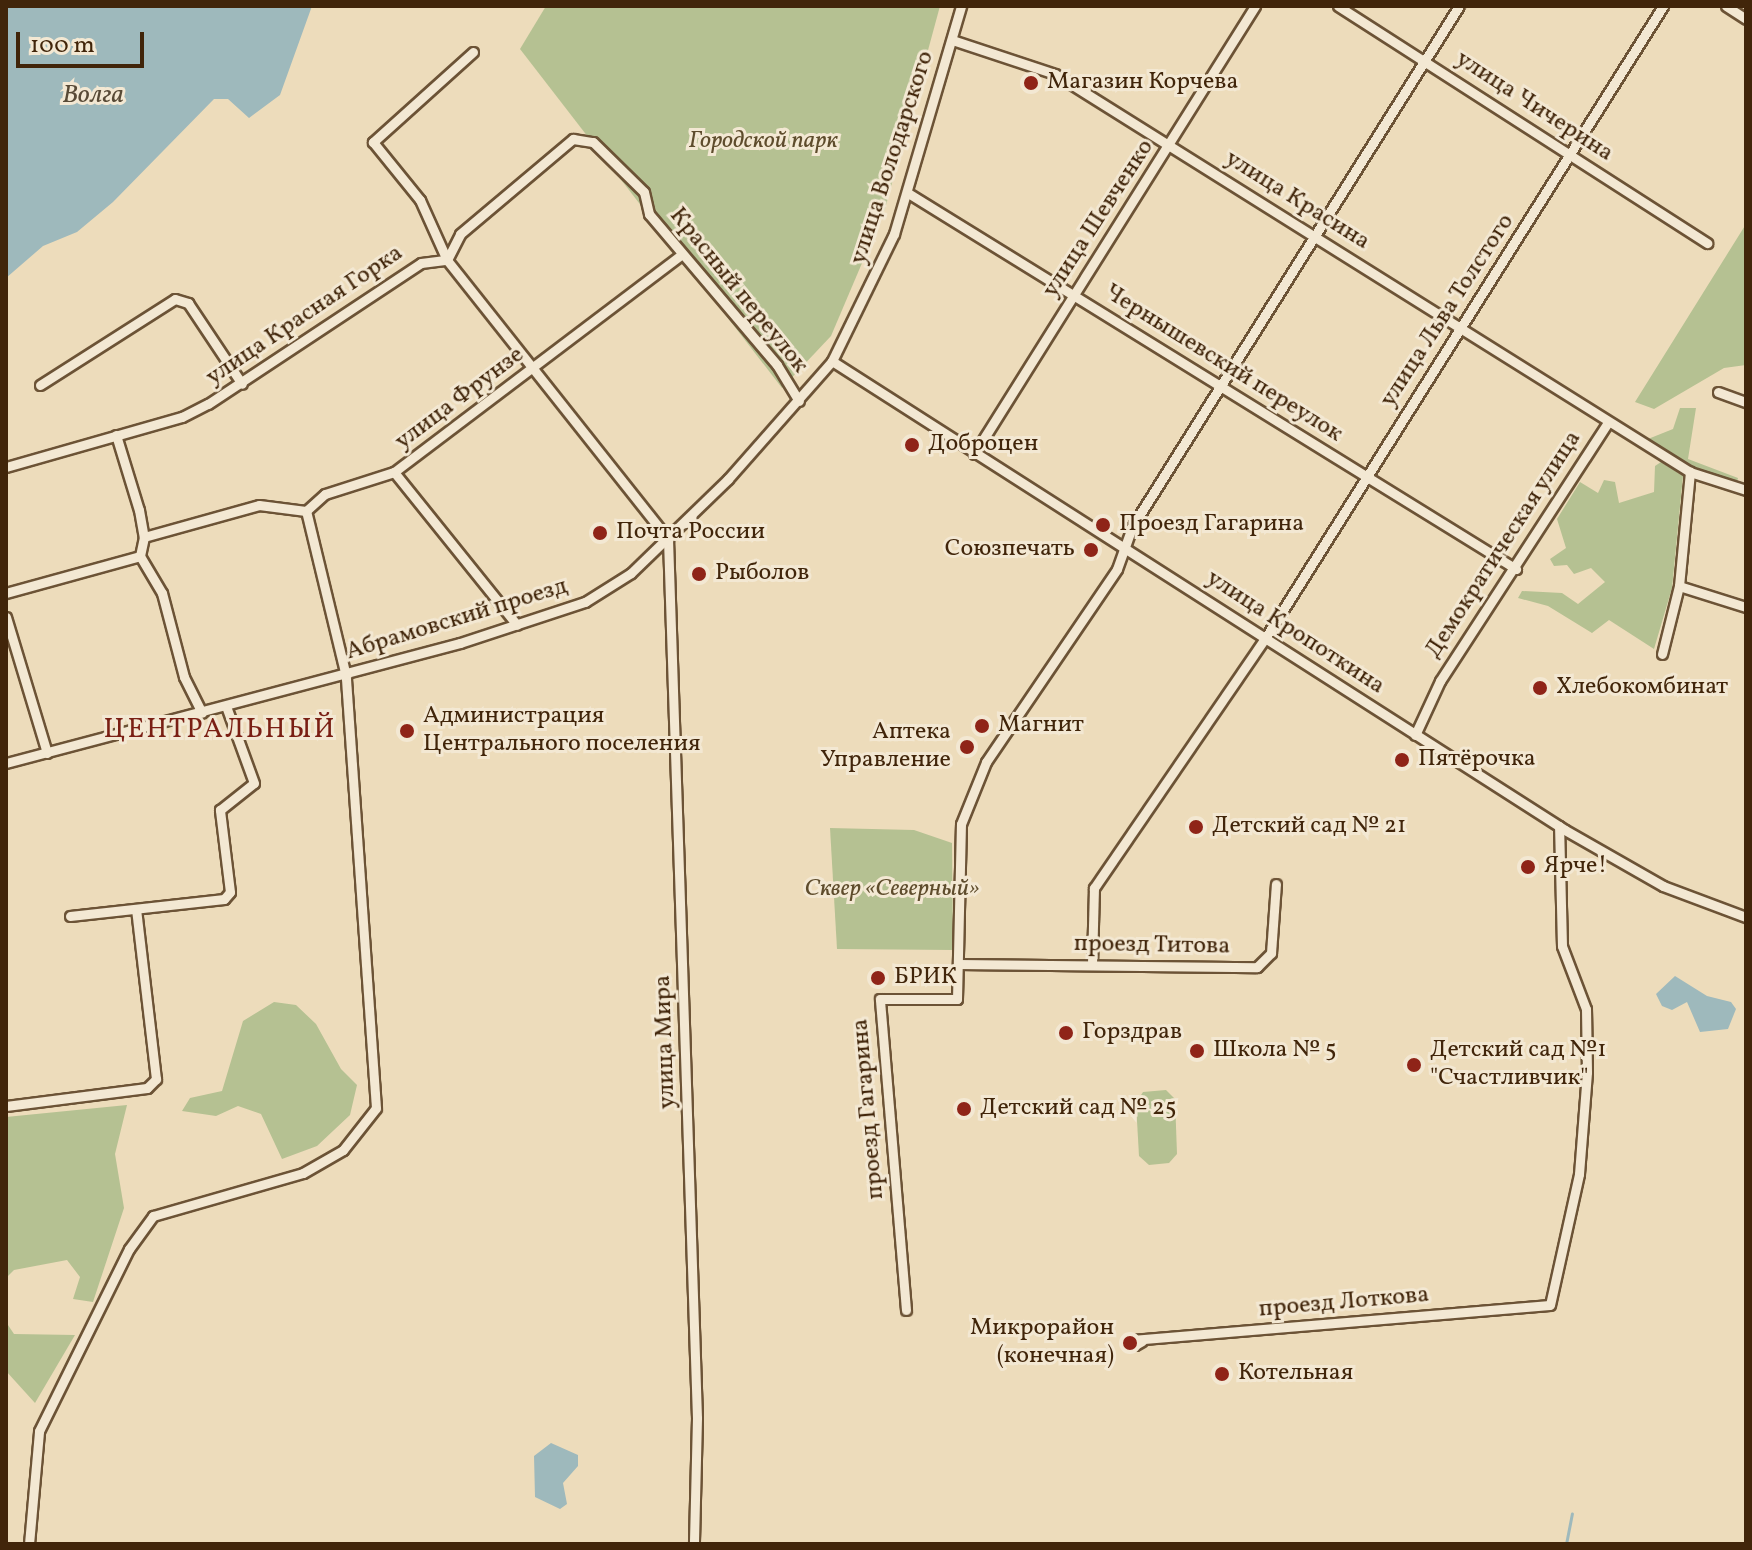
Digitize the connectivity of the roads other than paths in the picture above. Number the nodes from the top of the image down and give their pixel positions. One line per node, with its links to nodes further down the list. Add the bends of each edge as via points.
1 (961, 6): 8 (street, улица Володарского)
2 (1255, 6): 11 (street, улица Шевченко)
3 (1338, 6): 10 (street, улица Чичерина)
4 (1459, 6): 10 (street, проезд Гагарина)
5 (1663, 6): 12 (street, улица Льва Толстого)
6 (1726, 6): 7 (street)
7 (1746, 19)
8 (952, 40): 11 (street, улица Красина, via 1055,74); 13 (street, улица Володарского)
9 (473, 52): 17 (street, via 373,142 420,200)
10 (1426, 61): 12 (street, улица Чичерина); 14 (street, проезд Гагарина)
11 (1170, 146): 14 (street, улица Красина); 18 (street, улица Шевченко)
12 (1571, 154): 15 (street, улица Чичерина); 19 (street, улица Льва Толстого)
13 (908, 193): 18 (street, Чернышевский переулок); 20 (street, улица Володарского, via 868,294)
14 (1315, 236): 19 (street, улица Красина); 23 (street, проезд Гагарина)
15 (1707, 243)
16 (682, 254): 17 (street, Красный переулок, via 649,214 644,192 584,138 565,142 460,234); 21 (street, улица Фрунзе); 26 (street, Красный переулок, via 777,365)
17 (447, 260): 21 (street); 22 (street, улица Красная Горка, via 421,263)
18 (1073, 295): 23 (street, Чернышевский переулок); 30 (street, улица Шевченко)
19 (1463, 328): 28 (street, улица Красина); 34 (street, улица Льва Толстого)
20 (832, 361): 26 (street, Абрамовский проезд); 30 (street, улица Кропоткина)
21 (533, 370): 32 (street, улица Фрунзе); 38 (street)
22 (242, 384): 24 (street, via 188,303 175,299); 29 (street, улица Красная Горка, via 182,417)
23 (1219, 384): 34 (street, Чернышевский переулок); 39 (street, проезд Гагарина, via 1132,527)
24 (40, 385)
25 (1718, 392): 27 (street)
26 (799, 401): 38 (street, Абрамовский проезд)
27 (1746, 402)
28 (1608, 422): 33 (street, улица Красина); 41 (street, Демократическая улица)
29 (116, 435): 31 (street, улица Красная Горка); 37 (street)
30 (974, 454): 39 (street, улица Кропоткина)
31 (6, 467)
32 (394, 472): 36 (street, улица Фрунзе, via 325,494); 46 (street)
33 (1690, 472): 35 (street, улица Красина); 42 (street)
34 (1364, 475): 41 (street, Чернышевский переулок); 47 (street, улица Льва Толстого)
35 (1746, 490)
36 (306, 511): 37 (street, via 259,505); 49 (street)
37 (144, 537): 40 (street)
38 (668, 539): 46 (street, Абрамовский проезд, via 609,589); 66 (street, улица Мира, via 697,1418)
39 (1126, 548): 47 (street, улица Кропоткина); 60 (street, проезд Гагарина, via 986,762 961,824)
40 (140, 556): 43 (street); 51 (street, via 162,593 184,677)
41 (1516, 569): 52 (street, Демократическая улица, via 1440,681)
42 (1679, 586): 44 (street); 48 (street)
43 (6, 593)
44 (1746, 607)
45 (6, 617): 53 (street)
46 (517, 625): 49 (street, Абрамовский проезд)
47 (1266, 637): 52 (street, улица Кропоткина); 61 (street, улица Льва Толстого, via 1094,888)
48 (1662, 654)
49 (346, 676): 50 (street, Абрамовский проезд); 65 (street, via 376,1108 343,1150 303,1173 153,1216 129,1249 39,1431)
50 (226, 706): 51 (street, Абрамовский проезд); 57 (street, via 254,783 220,810 230,892 224,899)
51 (202, 713): 53 (street, Абрамовский проезд)
52 (1415, 735): 55 (street, улица Кропоткина)
53 (47, 753): 54 (street, Абрамовский проезд)
54 (6, 763)
55 (1562, 828): 59 (street, улица Кропоткина, via 1663,886); 64 (street, проезд Лоткова, via 1562,946 1586,1009 1587,1072 1579,1174 1550,1305)
56 (1276, 884): 61 (street, проезд Титова, via 1271,953 1257,967)
57 (136, 909): 58 (street); 62 (street, via 156,1079 147,1088)
58 (70, 916)
59 (1746, 917)
60 (958, 964): 61 (street, проезд Титова); 63 (street, проезд Гагарина, via 957,999 880,999)
61 (1092, 964)
62 (6, 1106)
63 (906, 1310)
64 (1142, 1341)
65 (29, 1544)
66 (694, 1544)

